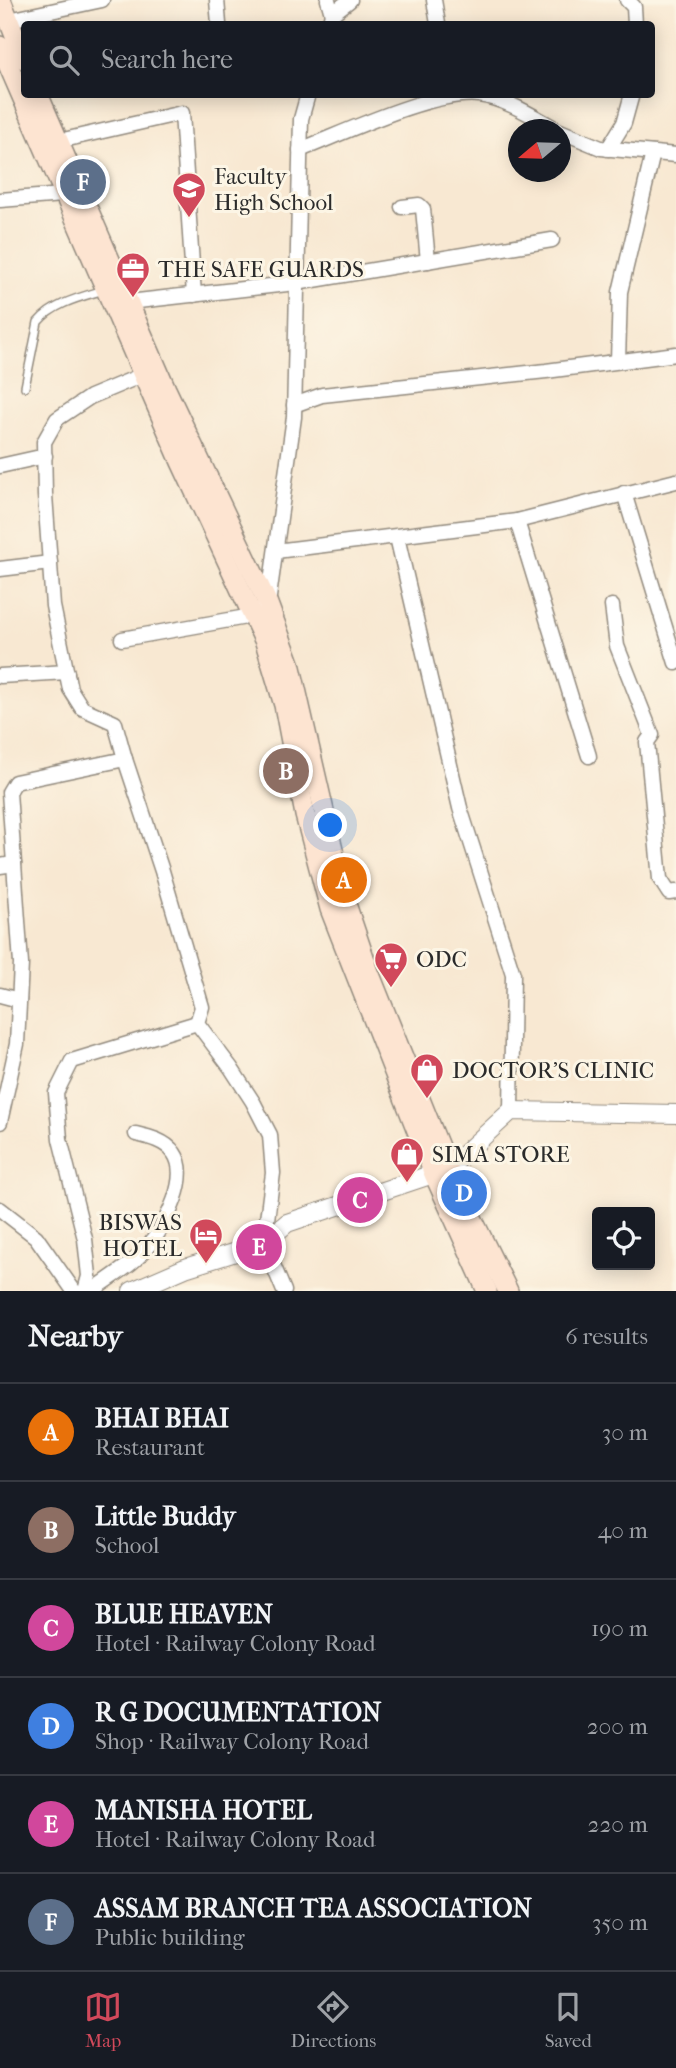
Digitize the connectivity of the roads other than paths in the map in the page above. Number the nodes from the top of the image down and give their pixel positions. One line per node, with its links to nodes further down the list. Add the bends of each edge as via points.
1 (1, 0): 8 (main road)
2 (102, 0): 8 (street)
3 (217, 0): 9 (street)
4 (350, 0): 7 (street)
5 (433, 0): 10 (street)
6 (627, 0): 11 (street, via 634,7)
7 (330, 13)
8 (9, 20): 13 (main road)
9 (219, 21)
10 (437, 21)
11 (635, 21)
12 (0, 46): 14 (main road)
13 (21, 51)
14 (8, 83): 27 (main road)
15 (40, 98): 22 (main road)
16 (307, 98): 24 (street)
17 (437, 98): 24 (street)
18 (489, 98): 20 (street)
19 (631, 98): 23 (street, via 624,122)
20 (539, 119)
21 (571, 135): 23 (street)
22 (59, 141): 34 (street, via 182,113); 35 (main road)
23 (608, 149): 25 (street)
24 (300, 150): 32 (street)
25 (653, 153): 26 (street); 37 (street, via 620,292)
26 (676, 155)
27 (63, 195): 28 (street); 33 (main road)
28 (0, 200)
29 (402, 207): 31 (street, via 419,205 423,209)
30 (552, 240): 31 (street)
31 (428, 261): 32 (street)
32 (296, 283): 34 (street); 40 (street)
33 (105, 290): 38 (main road); 39 (lane, via 64,303 44,315 38,323)
34 (194, 295): 35 (street)
35 (129, 302): 38 (main road)
36 (676, 354): 37 (street)
37 (618, 362): 40 (street, via 322,395)
38 (150, 372): 41 (street, via 90,397 58,419 44,442); 51 (main road)
39 (25, 387)
40 (294, 405): 47 (street)
41 (44, 456): 42 (street); 48 (street)
42 (0, 466)
43 (676, 481): 44 (street)
44 (624, 493): 45 (street); 53 (street)
45 (517, 521): 46 (street); 56 (street)
46 (397, 537): 47 (street); 63 (street, via 460,808 513,974)
47 (276, 551): 51 (street)
48 (50, 563): 49 (street); 54 (street)
49 (0, 569)
50 (612, 606): 59 (street, via 617,646 652,735 647,742 660,879 669,894)
51 (260, 610): 52 (street); 67 (main road, via 290,663 344,898)
52 (122, 639)
53 (676, 663)
54 (67, 672): 55 (street); 57 (street, via 70,689 82,708 115,723)
55 (0, 676)
56 (589, 756)
57 (125, 759): 58 (street, via 15,782 9,792); 62 (street, via 202,1007)
58 (7, 865): 61 (street, via 21,964)
59 (676, 892)
60 (0, 995): 61 (street)
61 (19, 1000): 65 (street, via 17,1044)
62 (197, 1023): 69 (street, via 232,1068 270,1135 273,1173); 71 (street, via 72,1061 56,1093 60,1139 85,1239 89,1276)
63 (511, 1111): 64 (street); 67 (street)
64 (676, 1114)
65 (0, 1122)
66 (136, 1134): 72 (street, via 156,1139 175,1154 180,1175 175,1200 150,1245)
67 (441, 1172): 69 (street, via 287,1223); 75 (main road); 76 (main road)
68 (0, 1209): 70 (street, via 36,1237)
69 (264, 1243): 73 (street, via 185,1268); 74 (street)
70 (74, 1291)
71 (85, 1291)
72 (92, 1291)
73 (132, 1291)
74 (284, 1291)
75 (487, 1291)
76 (508, 1291)

